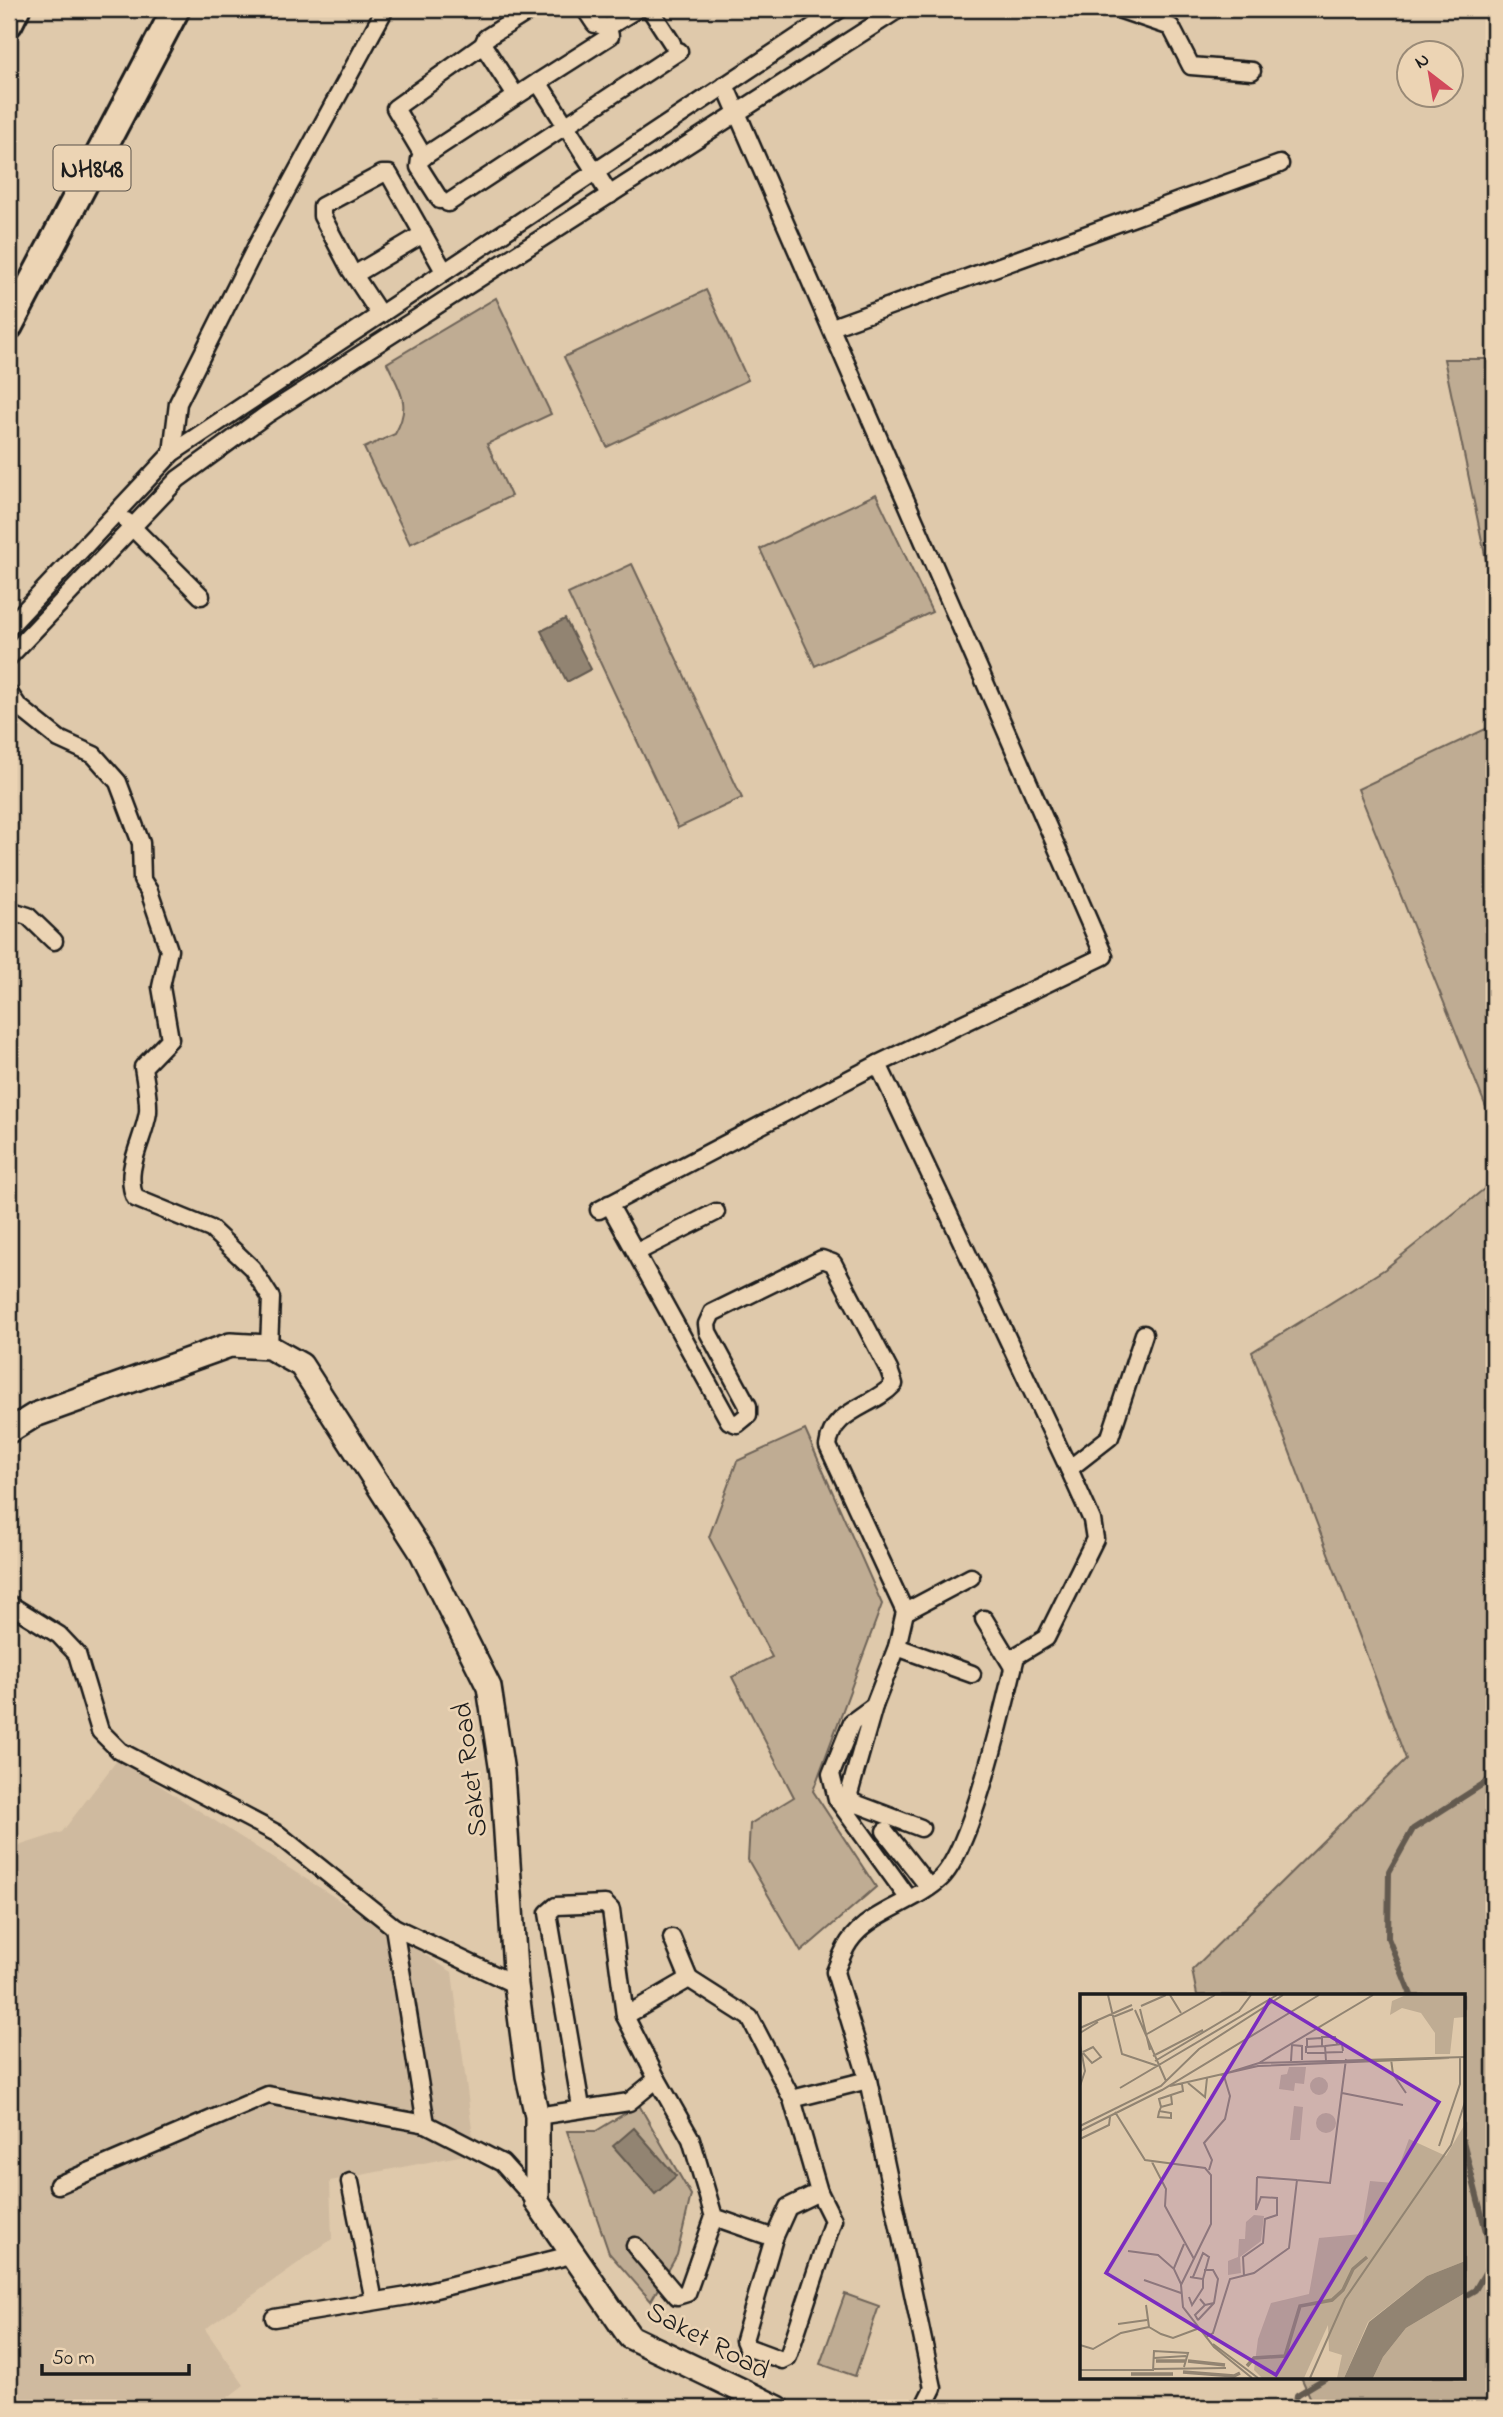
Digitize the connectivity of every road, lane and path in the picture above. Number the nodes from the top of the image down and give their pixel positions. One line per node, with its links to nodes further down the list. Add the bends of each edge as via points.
1 (16, 9): 11 (highway)
2 (176, 9): 30 (highway, NH848)
3 (385, 9): 32 (street, via 257,245 178,403)
4 (531, 9): 13 (street, via 486,38)
5 (585, 9): 12 (street, via 595,24)
6 (637, 9): 12 (street)
7 (650, 9): 19 (street, via 675,47)
8 (840, 9): 16 (street)
9 (899, 9): 18 (street)
10 (1118, 9): 14 (street, via 1171,27 1191,66)
11 (9, 23)
12 (608, 27): 15 (street, via 610,36)
13 (483, 45): 17 (street); 20 (street, via 395,108)
14 (1252, 71)
15 (538, 82): 17 (street); 19 (street)
16 (725, 85): 18 (street); 22 (street)
17 (516, 96): 20 (street)
18 (738, 114): 23 (street); 31 (street)
19 (566, 126): 20 (street, via 444,202 419,167); 22 (street)
20 (424, 157)
21 (1280, 164): 31 (street)
22 (596, 171): 23 (street); 25 (street)
23 (610, 195): 27 (street)
24 (423, 234): 26 (street); 28 (street); 28 (street, via 389,174 323,206 322,216)
25 (474, 251): 26 (street); 27 (street)
26 (444, 271): 29 (street)
27 (490, 271): 34 (street, via 266,415 178,479)
28 (354, 275): 29 (street)
29 (379, 313): 32 (street)
30 (9, 326)
31 (832, 327): 41 (street, via 1104,956)
32 (172, 453): 33 (street)
33 (115, 511): 34 (street); 36 (street)
34 (132, 527): 35 (street); 37 (street)
35 (201, 596)
36 (9, 627)
37 (9, 657)
38 (9, 693): 45 (street, via 59,739 94,755 118,782 141,843 142,880 169,950 161,987 170,1039 144,1067 148,1108 130,1188 135,1198 211,1228 252,1268 271,1298)
39 (9, 910): 40 (street, via 28,916)
40 (54, 941)
41 (878, 1064): 43 (street, via 604,1207); 47 (street)
42 (716, 1212): 43 (street)
43 (637, 1252): 50 (street, via 729,1421 737,1424 748,1415 748,1406 708,1332 712,1313 822,1259 833,1263 894,1384 837,1421 828,1446)
44 (1144, 1334): 47 (street, via 1110,1437)
45 (269, 1347): 46 (main road, Saket Road, via 230,1345 35,1415); 63 (main road, Saket Road, via 301,1365 422,1553 489,1688 502,1772)
46 (9, 1431)
47 (1069, 1469): 53 (street, via 1092,1520 1095,1539 1046,1639 1018,1652)
48 (971, 1577): 50 (street)
49 (9, 1604): 60 (street, via 59,1635 77,1654 100,1731 120,1751 278,1834)
50 (905, 1612): 52 (street)
51 (984, 1619): 53 (street)
52 (897, 1647): 54 (street); 55 (street)
53 (1013, 1667): 58 (street, via 963,1843 941,1878)
54 (972, 1674)
55 (874, 1706): 56 (street, via 849,1794 852,1802); 59 (street, via 852,1722 831,1774 837,1800)
56 (921, 1828)
57 (885, 1831): 58 (street)
58 (928, 1886): 59 (street)
59 (909, 1899): 66 (street, via 849,1941 835,1972)
60 (394, 1927): 63 (street); 70 (street)
61 (672, 1938): 62 (street)
62 (689, 1979): 64 (street); 67 (street, via 750,2018)
63 (516, 1985): 69 (main road, Saket Road)
64 (625, 2016): 65 (street); 68 (street, via 611,1910 605,1904 556,1906 548,1913)
65 (657, 2079): 68 (street, via 629,2102); 75 (street, via 691,2139)
66 (867, 2080): 67 (street); 82 (street, via 933,2388)
67 (792, 2099): 73 (street)
68 (581, 2108): 69 (street)
69 (537, 2116): 74 (main road, Saket Road)
70 (426, 2124): 72 (street, via 268,2095); 74 (street, via 502,2163)
71 (350, 2182): 79 (street)
72 (58, 2185)
73 (818, 2192): 76 (street, via 788,2207); 76 (street, via 833,2220 788,2357 782,2360 747,2347 744,2340)
74 (537, 2202): 78 (main road, Saket Road)
75 (714, 2217): 76 (street); 77 (street, via 687,2293 677,2296)
76 (774, 2238)
77 (635, 2246)
78 (571, 2255): 79 (street); 81 (main road, Saket Road, via 630,2337)
79 (374, 2301): 80 (street)
80 (274, 2318)
81 (778, 2408)
82 (923, 2408)

